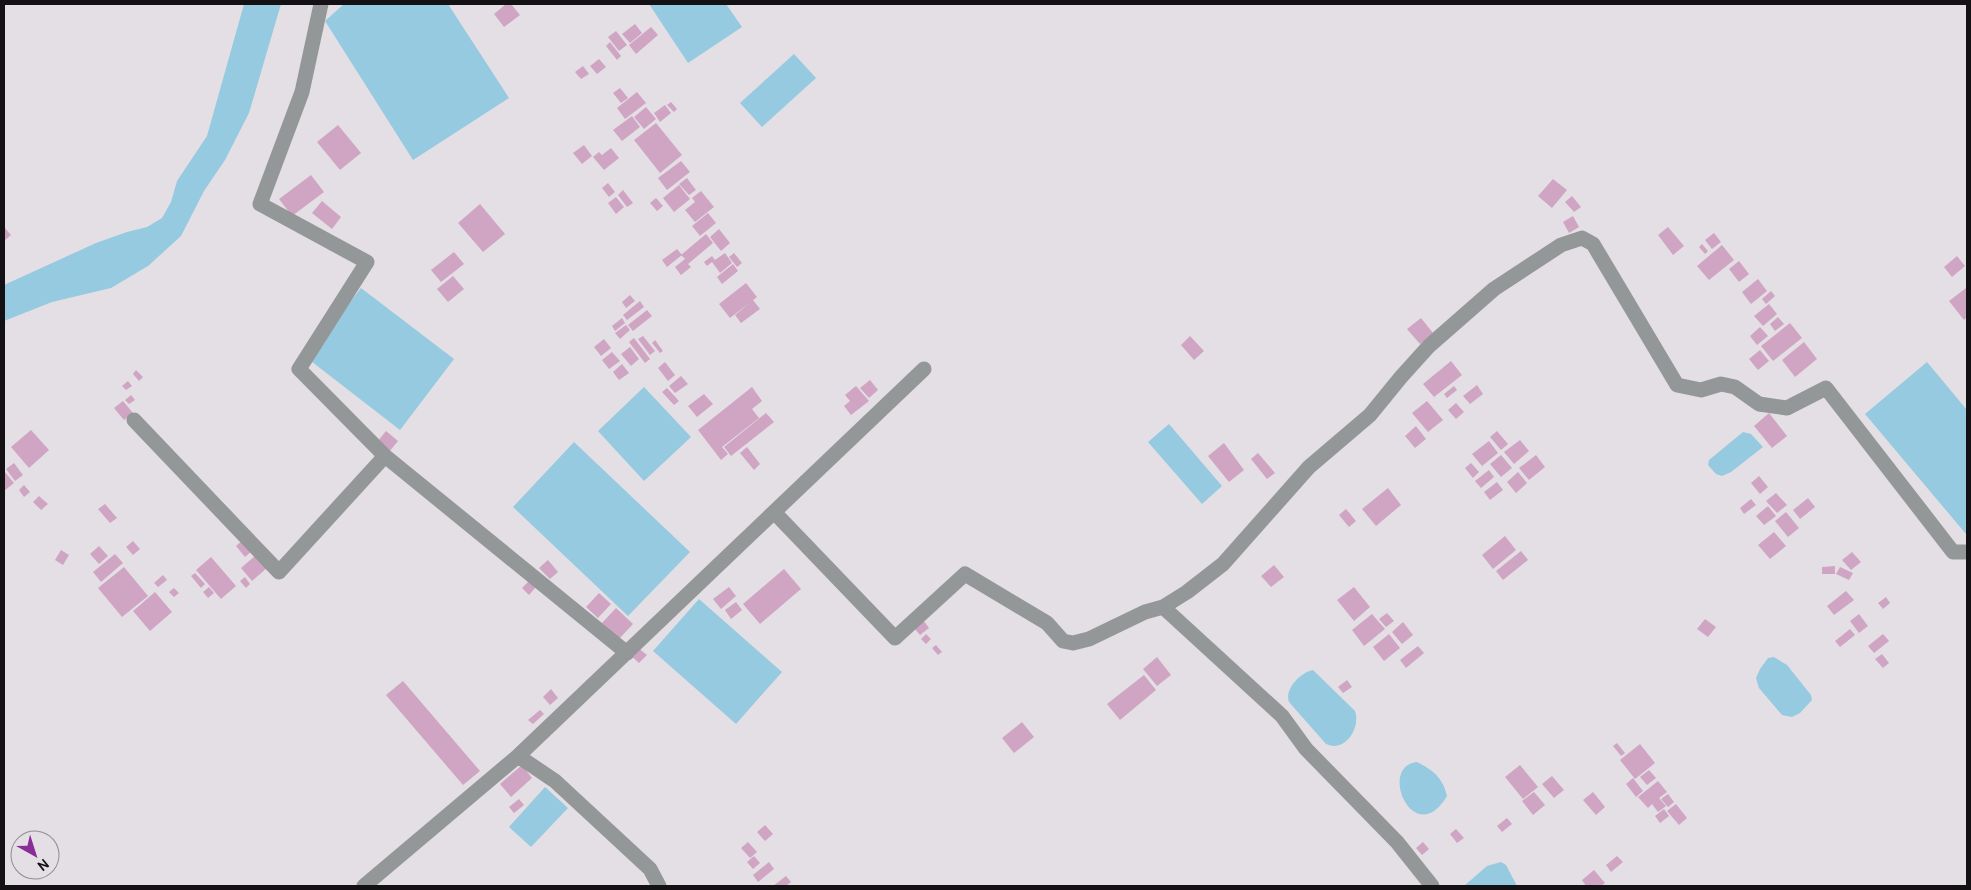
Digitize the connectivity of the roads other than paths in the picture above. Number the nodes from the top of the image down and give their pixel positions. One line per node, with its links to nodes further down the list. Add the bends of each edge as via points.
1 (321, 4): 4 (street, via 302,92 260,204 367,262 299,368)
2 (924, 369): 5 (street)
3 (134, 420): 4 (street, via 279,572)
4 (385, 456): 8 (street)
5 (774, 512): 7 (street, via 896,638 964,574 1047,623 1063,641 1073,643); 8 (street)
6 (1967, 552): 7 (street, via 1953,552 1826,388 1787,408 1759,404 1735,387 1721,384 1701,390 1677,385 1593,244 1582,238 1561,245 1494,289 1436,339 1370,415 1309,467 1223,564)
7 (1163, 606): 12 (street, via 1282,716 1306,749 1397,842)
8 (627, 653): 9 (street)
9 (518, 756): 10 (street); 11 (street, via 555,781 628,848 650,869)
10 (364, 886)
11 (659, 886)
12 (1432, 886)

